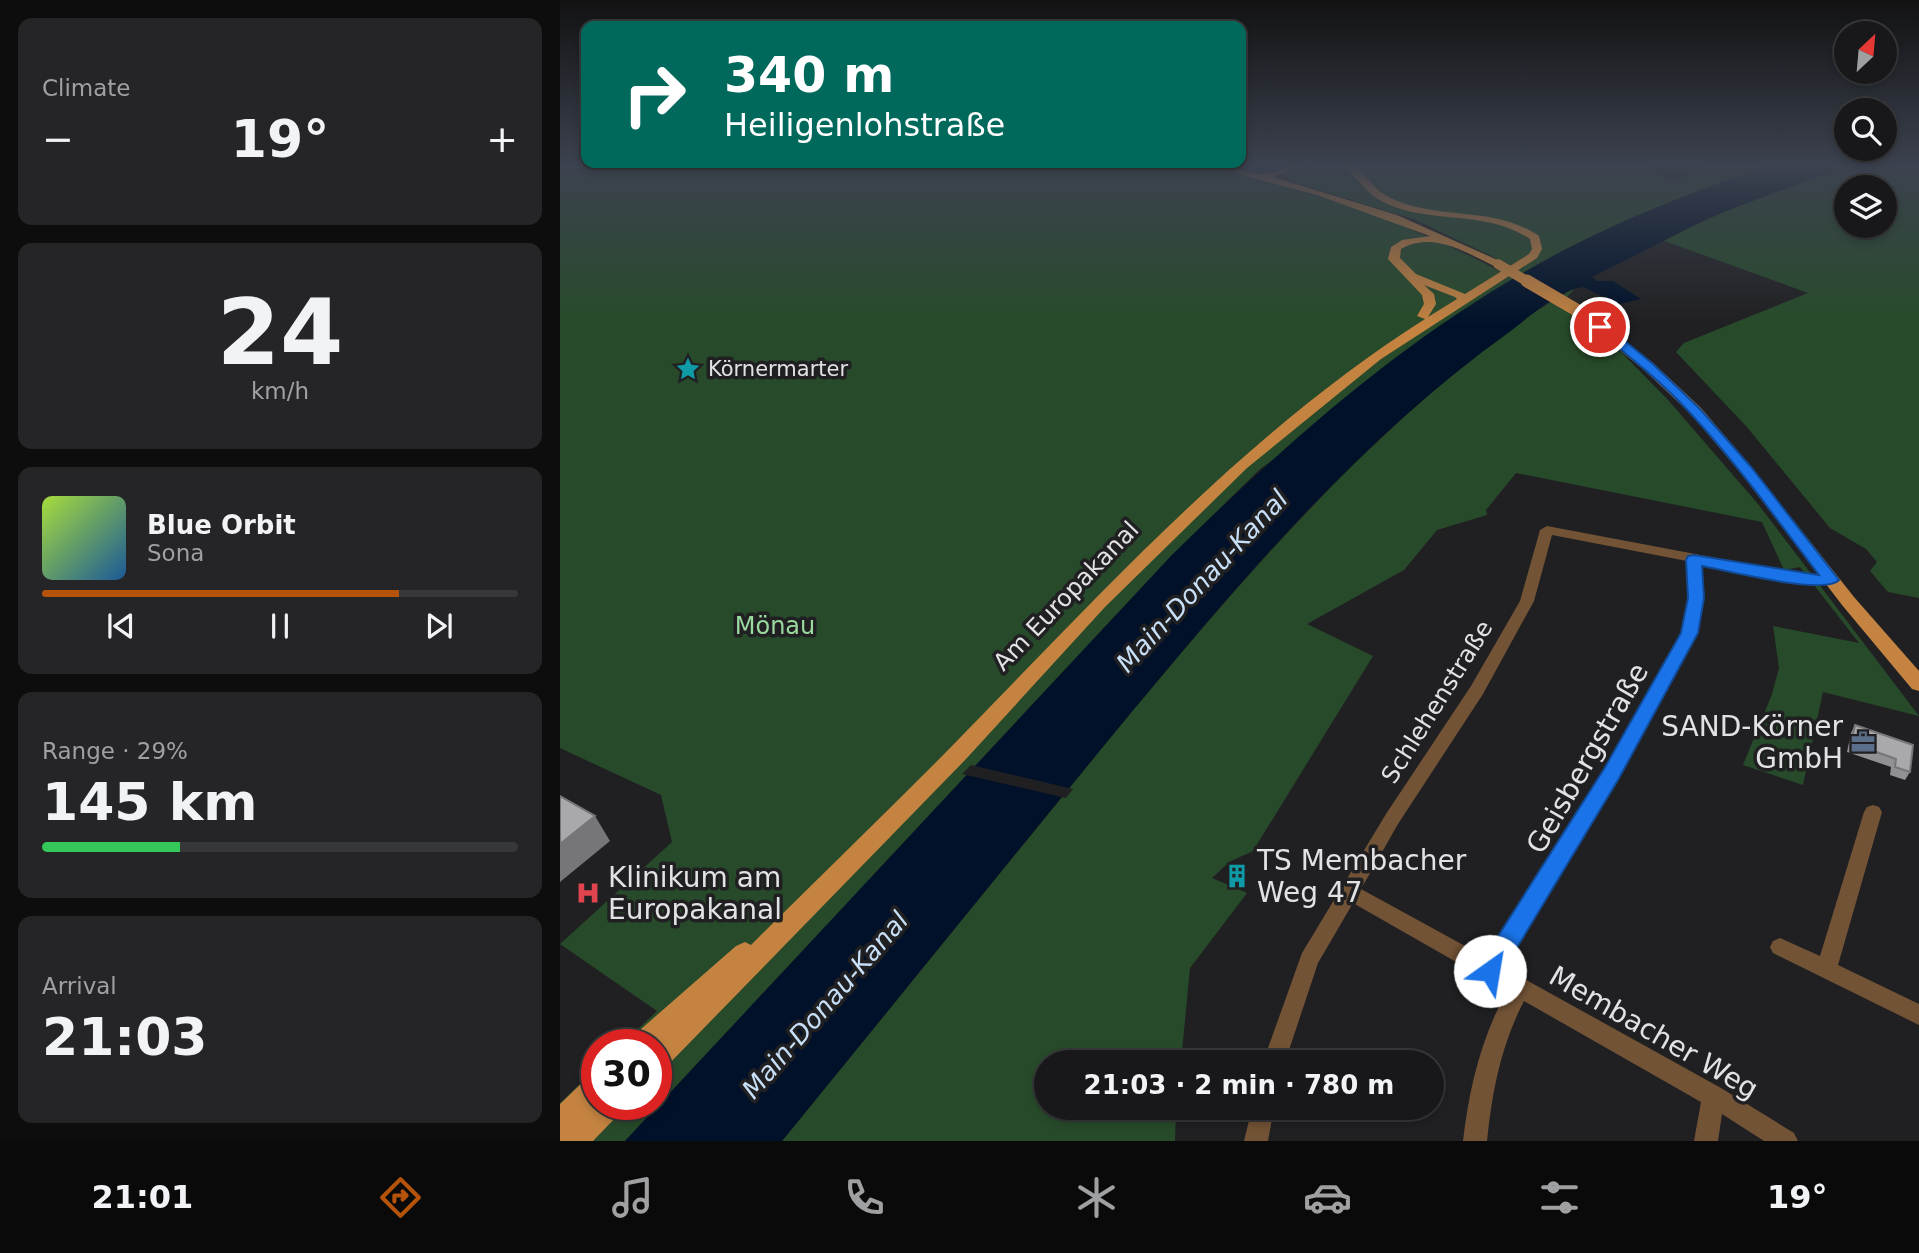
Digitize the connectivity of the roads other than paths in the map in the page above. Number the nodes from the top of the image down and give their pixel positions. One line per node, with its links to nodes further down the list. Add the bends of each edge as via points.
1 (1386, 218): 6 (main road, via 1394,230 1387,255 1391,264)
2 (1396, 218): 4 (main road)
3 (1468, 218): 5 (main road, Am Europakanal, via 1529,233 1538,243 1536,252)
4 (1459, 244): 5 (main road); 7 (main road, via 1413,240 1398,246 1393,257 1412,276)
5 (1503, 268): 7 (main road, Am Europakanal); 11 (main road, bridge, via 1580,313 1648,366 1739,461)
6 (1422, 286): 7 (main road); 8 (main road, via 1430,304)
7 (1461, 297): 8 (main road, Am Europakanal); 9 (main road, Am Europakanal)
8 (1423, 316): 9 (main road, Am Europakanal)
9 (1376, 356): 15 (main road, Am Europakanal, via 1286,426 1174,527)
10 (1694, 560): 11 (street, via 1807,580); 14 (street, Schlehenstraße, via 1547,530 1521,612 1478,690); 18 (street, Geisbergstraße, via 1696,598 1689,633 1611,775)
11 (1827, 575): 12 (main road)
12 (1919, 684)
13 (1873, 812): 17 (street)
14 (1348, 891): 18 (street, Membacher Weg); 23 (street, Schlehenstraße, via 1309,960)
15 (816, 897): 21 (main road, Am Europakanal); 22 (main road, Am Europakanal)
16 (1780, 947): 17 (street)
17 (1827, 968): 20 (street)
18 (1490, 971): 19 (street, Membacher Weg)
19 (1520, 988): 24 (street, Membacher Weg); 31 (street, via 1490,1051 1478,1101)
20 (1919, 1015)
21 (661, 1029)
22 (672, 1041)
23 (1278, 1050)
24 (1713, 1096): 32 (street); 33 (street, Membacher Weg)
25 (581, 1104): 28 (main road)
26 (593, 1120): 29 (main road)
27 (1260, 1120): 30 (street)
28 (560, 1124)
29 (573, 1141)
30 (1256, 1141)
31 (1475, 1141)
32 (1706, 1141)
33 (1786, 1141)

